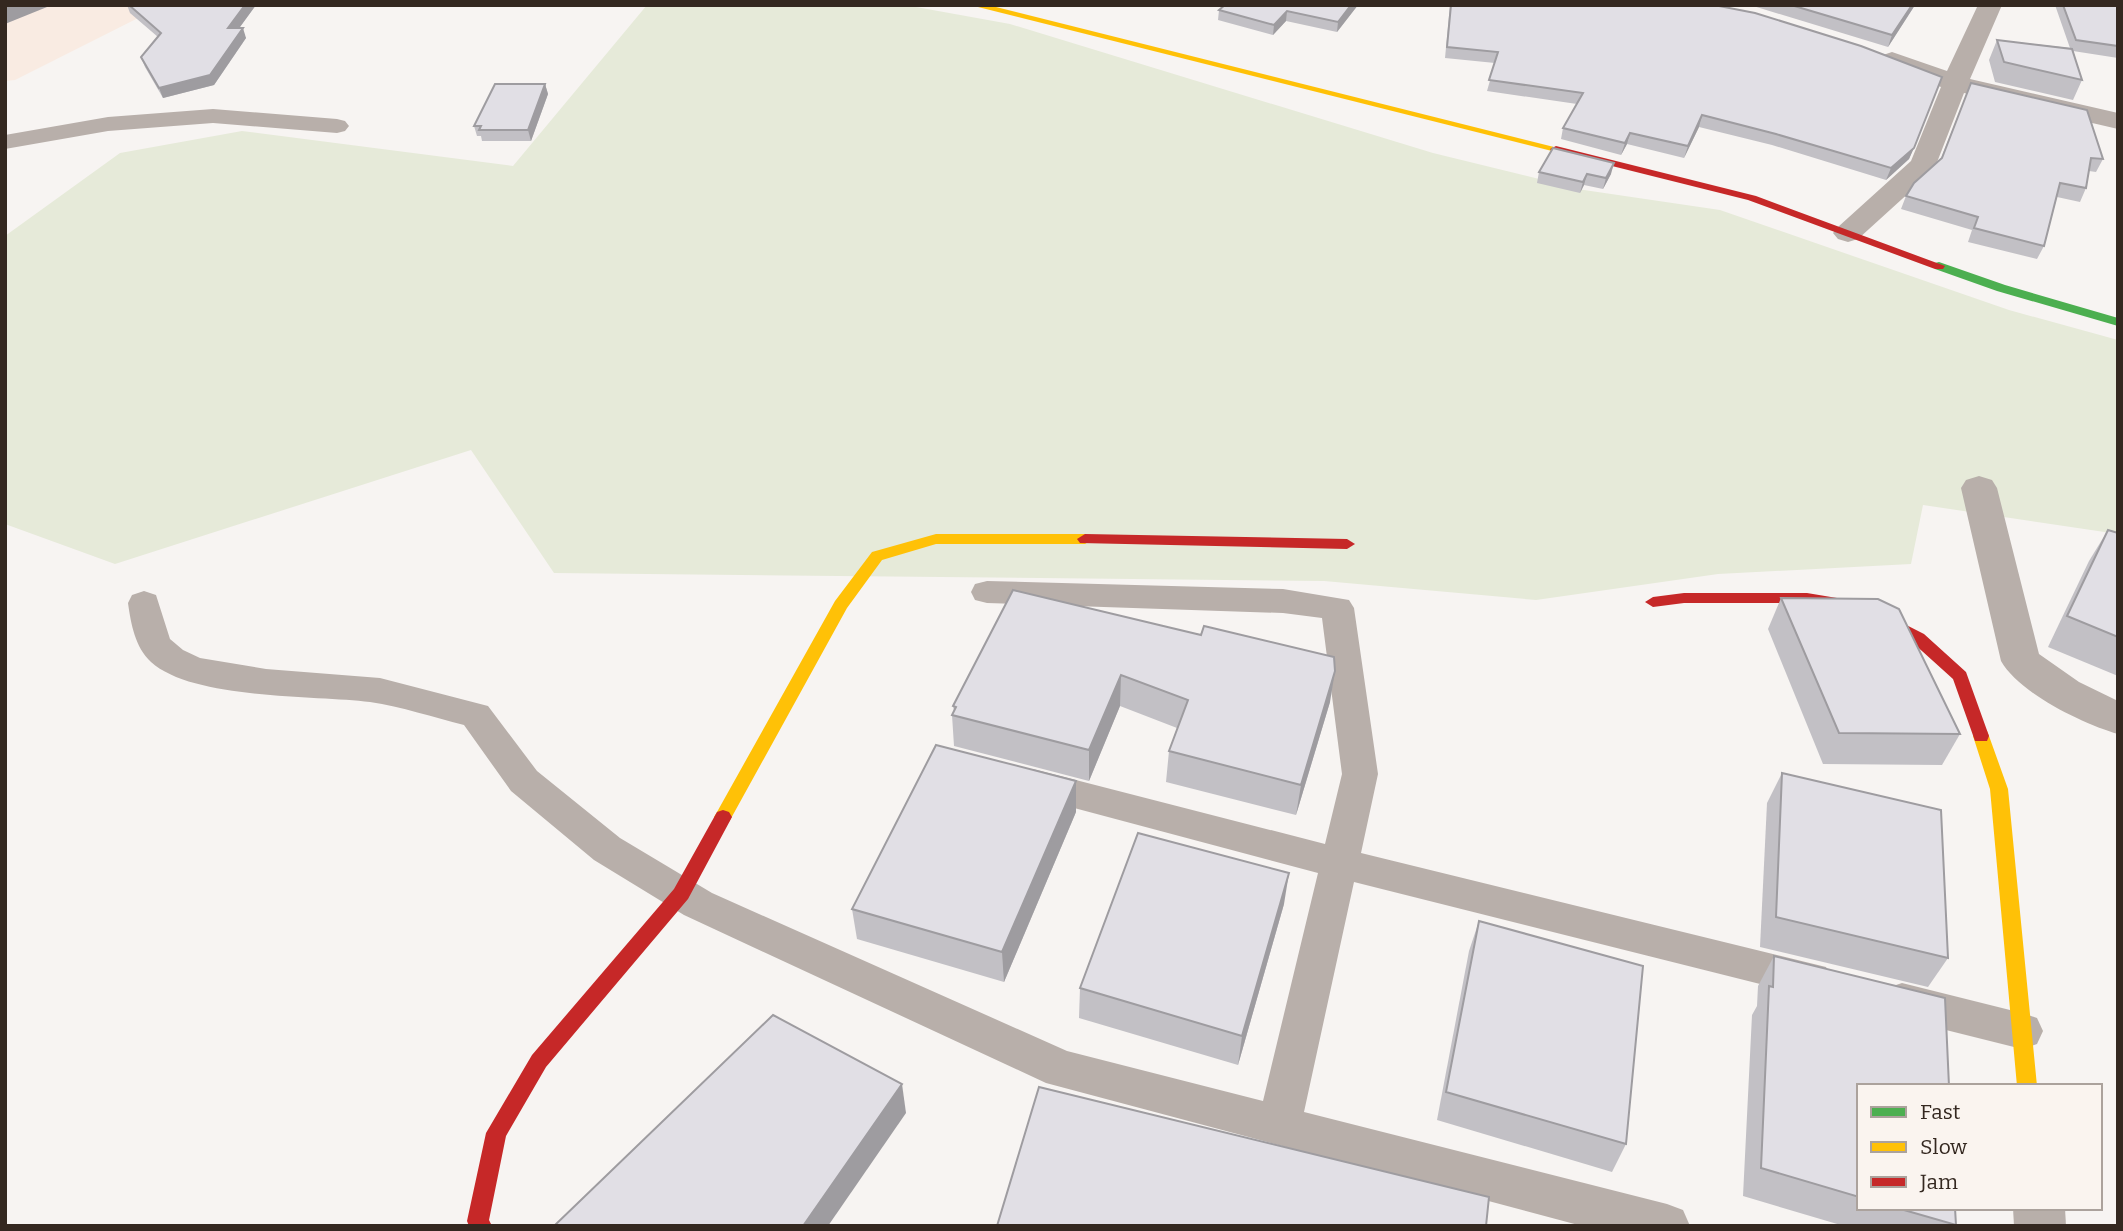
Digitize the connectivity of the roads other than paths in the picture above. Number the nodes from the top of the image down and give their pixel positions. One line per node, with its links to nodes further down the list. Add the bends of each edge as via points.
1 (975, 5): 8 (street, via 1752,198)
2 (1990, 5): 4 (street)
3 (1867, 50): 4 (street)
4 (1955, 83): 5 (street); 8 (street, via 1924,164)
5 (2118, 121)
6 (337, 126): 7 (lane, via 213,116 107,124)
7 (5, 142)
8 (1847, 233): 9 (street, via 2001,288)
9 (2118, 322)
10 (1979, 488): 15 (street, via 2021,661 2066,693)
11 (1347, 544): 18 (street, via 936,539 877,556 841,605)
12 (987, 592): 17 (lane, via 1283,601 1337,608 1360,774)
13 (1653, 602): 19 (street, via 1807,598 1855,606 1918,638 1960,676 1999,789)
14 (144, 603): 18 (lane, via 152,643 171,659 204,671 278,683 369,689 476,715 524,781 607,849)
15 (2118, 719)
16 (995, 773): 17 (lane)
17 (1339, 863): 19 (lane); 21 (lane)
18 (681, 894): 21 (lane, via 1061,1069); 22 (street, via 539,1061 496,1133 478,1221)
19 (2022, 1031): 20 (street)
20 (2027, 1084)
21 (1279, 1124): 23 (lane)
22 (481, 1226)
23 (1667, 1226)

